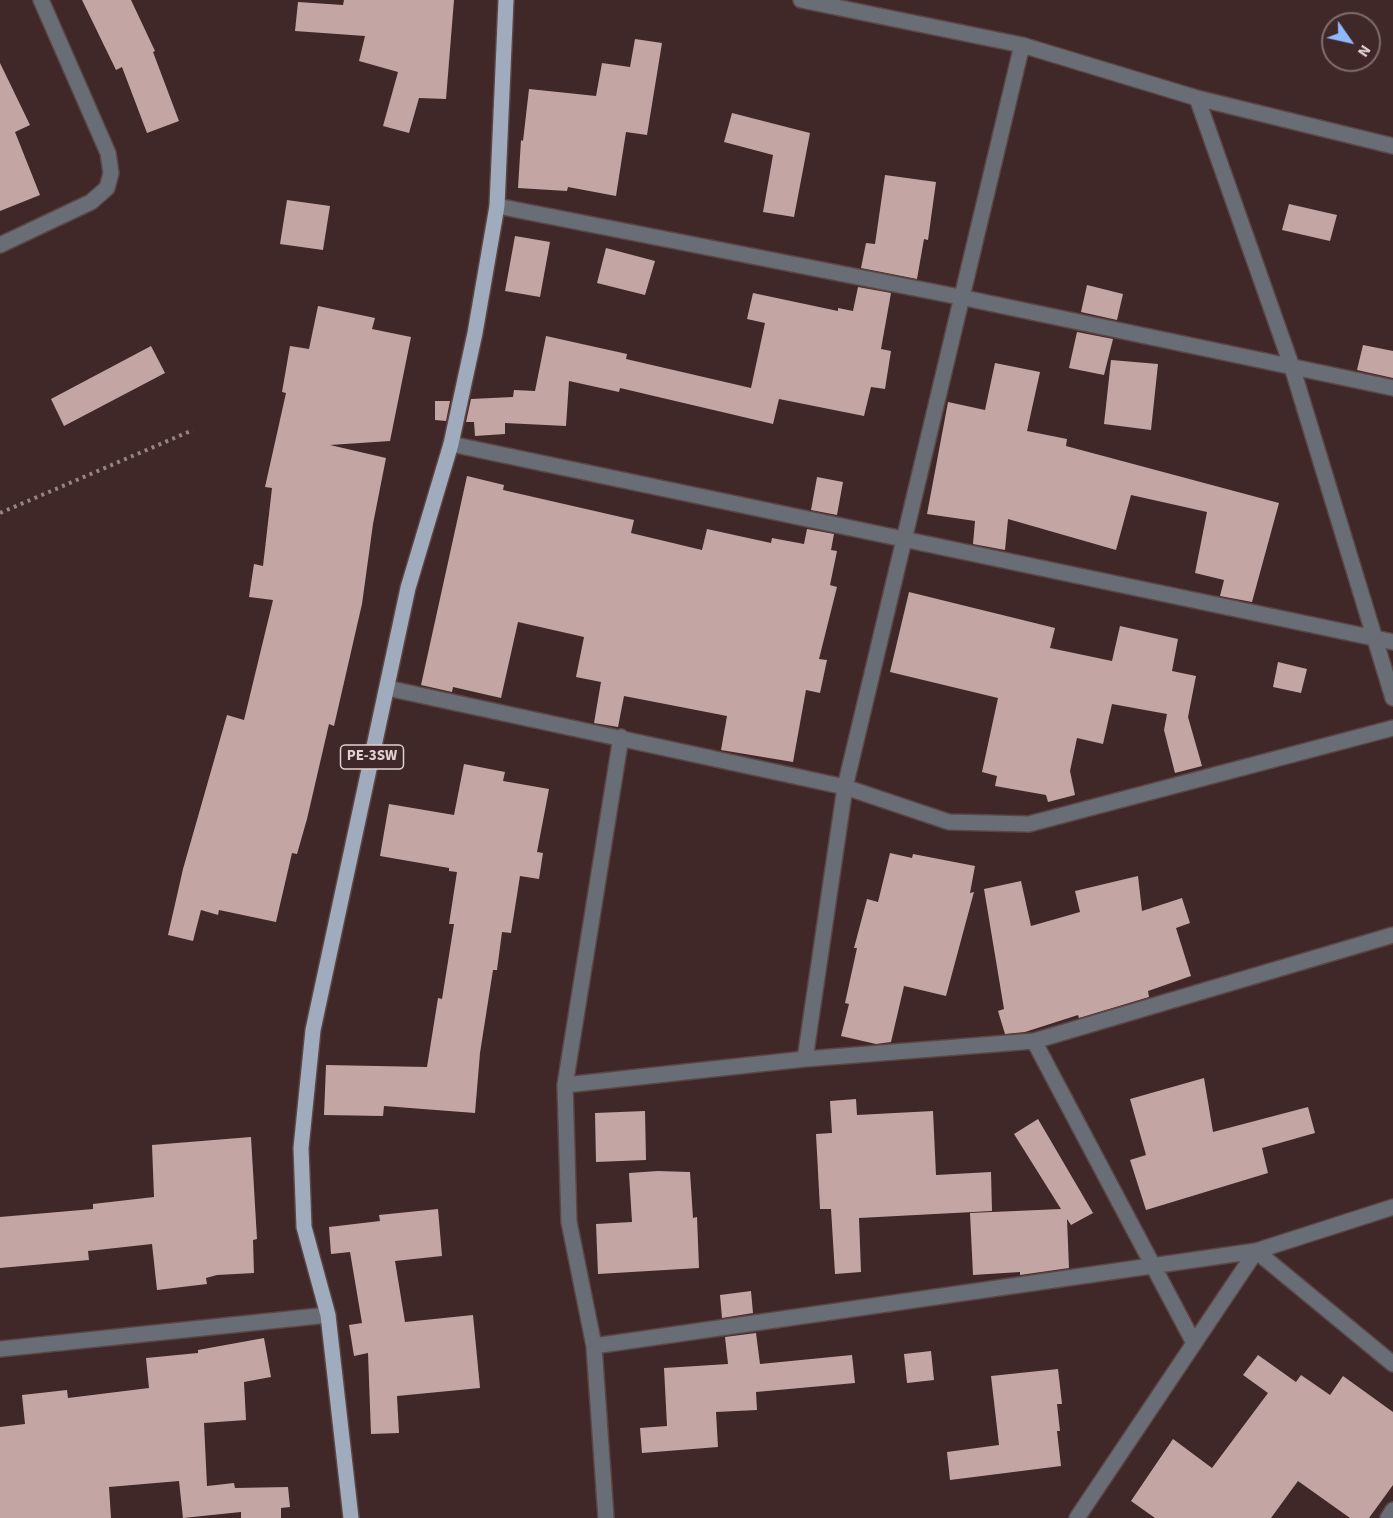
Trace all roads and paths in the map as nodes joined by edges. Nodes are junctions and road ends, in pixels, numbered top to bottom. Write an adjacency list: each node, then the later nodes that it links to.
1 (41, 0): 8 (street)
2 (506, 0): 7 (main road, PE-3SW)
3 (801, 0): 4 (street)
4 (1022, 45): 5 (street); 9 (street)
5 (1197, 98): 6 (street); 10 (street)
6 (1393, 146)
7 (498, 206): 9 (street); 13 (main road, PE-3SW)
8 (0, 245)
9 (960, 297): 10 (street); 15 (street)
10 (1292, 368): 11 (street); 16 (street)
11 (1393, 388)
12 (193, 430): 14 (path)
13 (451, 444): 15 (street); 18 (main road, PE-3SW)
14 (0, 513)
15 (903, 538): 16 (street); 22 (street)
16 (1373, 638): 17 (street); 19 (street)
17 (1393, 642)
18 (387, 688): 21 (street); 30 (main road, PE-3SW)
19 (1393, 698)
20 (1393, 728): 22 (street)
21 (621, 737): 22 (street); 26 (street)
22 (845, 787): 25 (street)
23 (1393, 935): 24 (street)
24 (1034, 1041): 25 (street); 29 (street)
25 (805, 1059): 26 (street)
26 (565, 1085): 32 (street)
27 (1393, 1207): 28 (street)
28 (1256, 1251): 29 (street); 31 (street); 34 (street)
29 (1155, 1265): 31 (street); 32 (street)
30 (328, 1315): 33 (street); 36 (main road, PE-3SW)
31 (1194, 1343): 38 (street)
32 (594, 1346): 37 (street)
33 (0, 1349)
34 (1393, 1364)
35 (1393, 1510): 39 (street)
36 (351, 1518)
37 (606, 1518)
38 (1077, 1518)
39 (1388, 1518)

